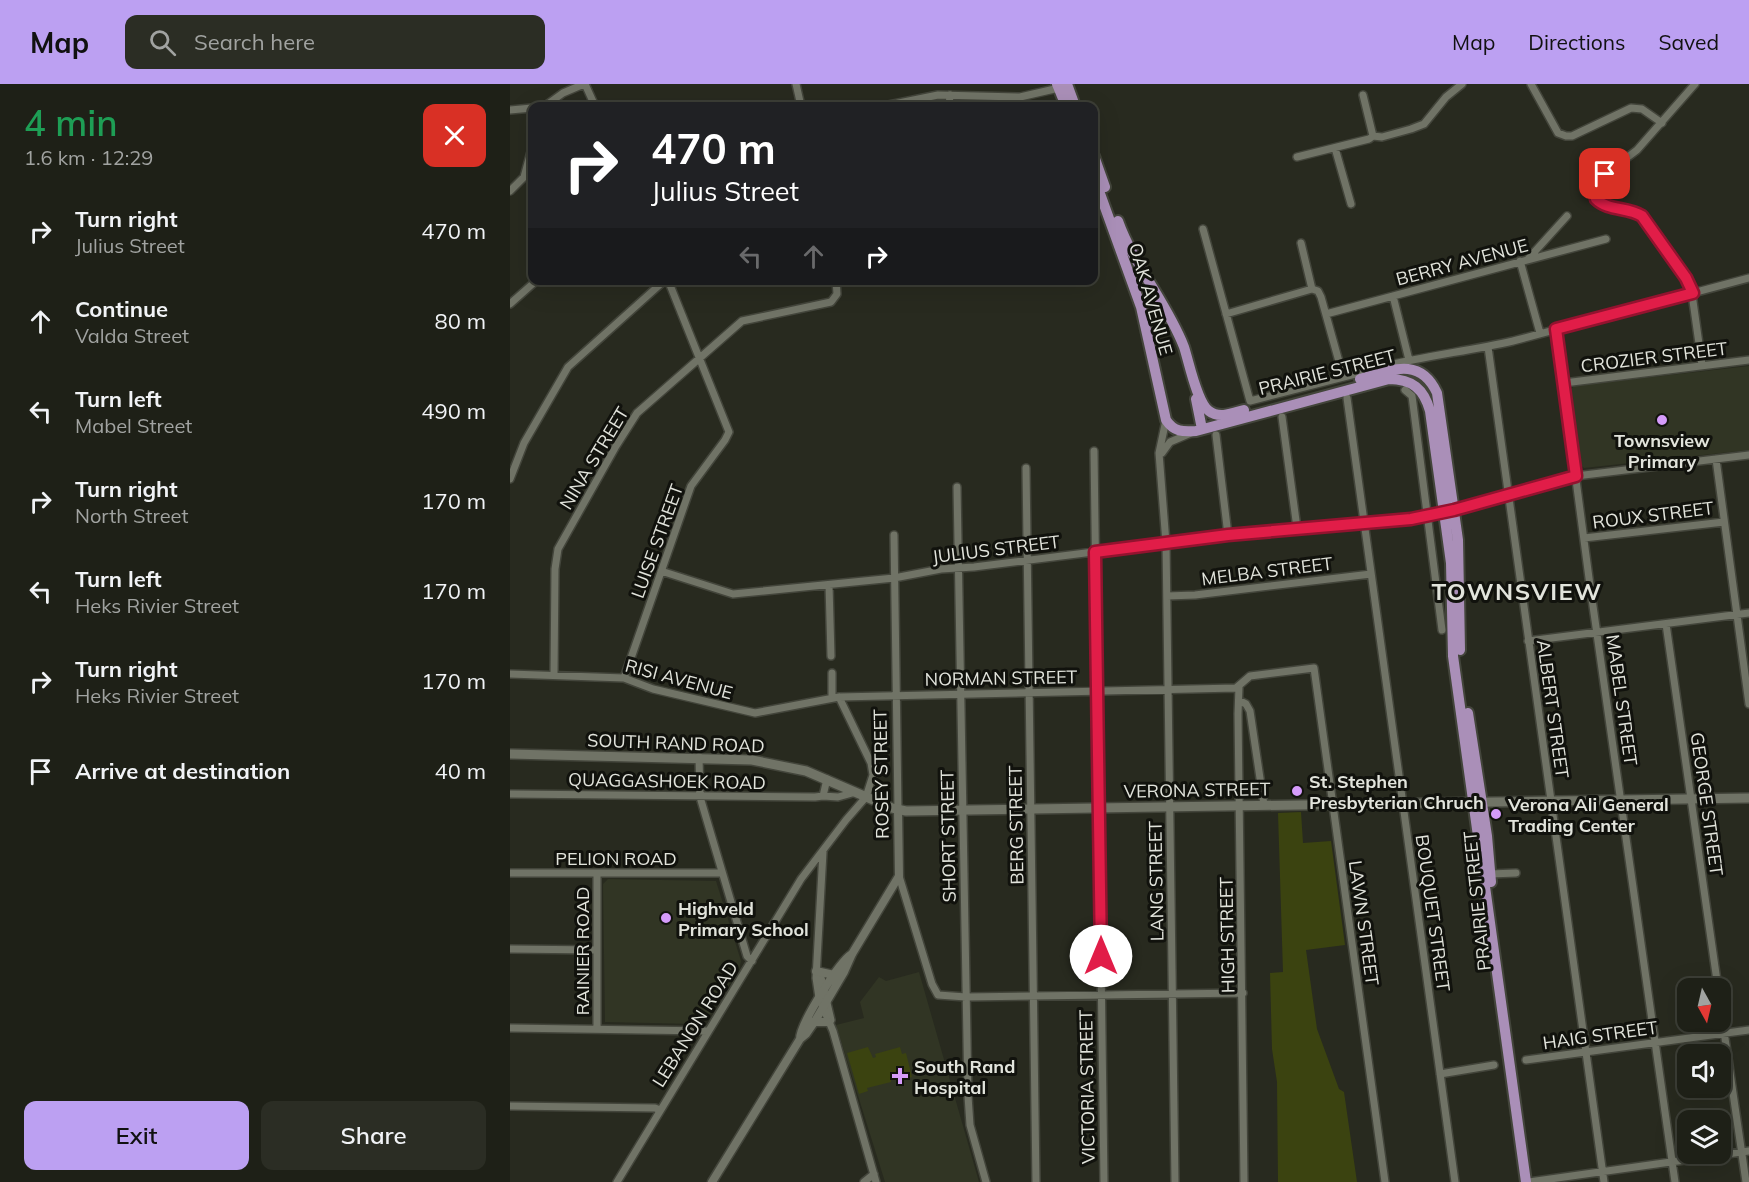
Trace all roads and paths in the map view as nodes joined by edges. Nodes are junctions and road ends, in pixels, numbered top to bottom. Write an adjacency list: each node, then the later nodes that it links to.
1 (585, 84): 10 (street); 11 (street)
2 (796, 84): 12 (street)
3 (1462, 84): 21 (street)
4 (1531, 84): 20 (street)
5 (1695, 84): 20 (street)
6 (1061, 85): 9 (street); 16 (main road); 17 (main road)
7 (950, 95): 9 (street); 13 (street); 14 (street)
8 (1363, 95): 21 (street)
9 (1009, 97): 15 (street)
10 (551, 102)
11 (593, 102)
12 (800, 102)
13 (902, 102)
14 (949, 102)
15 (1010, 102)
16 (1065, 102)
17 (1072, 102)
18 (528, 108): 19 (street)
19 (510, 110)
20 (1662, 123): 40 (street)
21 (1373, 136): 22 (street)
22 (1335, 148): 23 (street); 28 (street)
23 (1297, 157)
24 (528, 162): 27 (street)
25 (1098, 167): 55 (main road, OAK AVENUE)
26 (1098, 188): 60 (main road, OAK AVENUE)
27 (510, 191)
28 (1351, 204)
29 (1568, 216): 33 (street)
30 (1203, 229): 43 (street)
31 (1606, 239): 33 (street, BERRY AVENUE)
32 (1301, 243): 39 (street)
33 (1524, 260): 41 (street, BERRY AVENUE); 46 (street)
34 (1749, 278): 40 (street)
35 (531, 285): 42 (street)
36 (661, 285): 70 (street)
37 (669, 285): 48 (street)
38 (836, 285): 48 (street, NINA STREET)
39 (1312, 289): 43 (street); 44 (street)
40 (1693, 293): 45 (street); 51 (street)
41 (1392, 296): 44 (street, BERRY AVENUE); 49 (street, PRAIRIE STREET)
42 (510, 304)
43 (1226, 314): 54 (street)
44 (1326, 314): 54 (street)
45 (1556, 329): 46 (street); 56 (street, MABEL STREET)
46 (1540, 333): 47 (street)
47 (1488, 347): 49 (street); 72 (street, ALBERT STREET)
48 (699, 358): 85 (street, LUISE STREET); 99 (street, NINA STREET)
49 (1409, 360): 52 (street)
50 (1749, 360): 51 (street, CROZIER STREET)
51 (1702, 365): 56 (street, CROZIER STREET)
52 (1381, 368)
53 (1367, 371): 54 (street)
54 (1343, 376)
55 (1195, 381): 62 (main road); 73 (main road, PRAIRIE STREET)
56 (1564, 383): 69 (street, MABEL STREET)
57 (1405, 390): 74 (street)
58 (1347, 398): 76 (street, BOUQUET STREET)
59 (1282, 417): 77 (street)
60 (1166, 420): 61 (main road, OAK AVENUE); 66 (street, LANG STREET)
61 (1173, 429): 62 (main road, PRAIRIE STREET)
62 (1199, 430): 66 (street); 73 (main road, PRAIRIE STREET)
63 (1216, 435): 79 (street)
64 (1094, 451): 82 (street, VICTORIA STREET)
65 (1749, 455): 67 (street, JULIUS STREET)
66 (1160, 457): 81 (street, LANG STREET)
67 (1716, 459): 69 (street, JULIUS STREET); 75 (street)
68 (1026, 468): 83 (street, BERG STREET)
69 (1576, 476): 72 (street, JULIUS STREET); 80 (street, MABEL STREET)
70 (510, 479)
71 (957, 487): 84 (street, SHORT STREET)
72 (1509, 495): 73 (street, JULIUS STREET); 95 (street, ALBERT STREET)
73 (1449, 511): 74 (street, JULIUS STREET); 122 (main road, PRAIRIE STREET)
74 (1427, 516): 76 (street, JULIUS STREET); 93 (street)
75 (1724, 522): 80 (street, ROUX STREET); 91 (street)
76 (1364, 523): 77 (street, JULIUS STREET); 86 (street, BOUQUET STREET)
77 (1297, 528): 79 (street, JULIUS STREET)
78 (894, 535): 87 (street, ROSEY STREET)
79 (1228, 535): 81 (street, JULIUS STREET)
80 (1584, 538): 94 (street, MABEL STREET)
81 (1166, 543): 82 (street, JULIUS STREET); 89 (street, LANG STREET)
82 (1095, 552): 83 (street, JULIUS STREET); 104 (street, VICTORIA STREET)
83 (1028, 560): 84 (street, JULIUS STREET); 103 (street, BERG STREET)
84 (958, 568): 87 (street, JULIUS STREET); 105 (street, SHORT STREET)
85 (660, 571): 88 (street, JULIUS STREET); 100 (street, LUISE STREET)
86 (1371, 574): 89 (street, MELBA STREET); 124 (street, BOUQUET STREET)
87 (894, 578): 88 (street, JULIUS STREET); 106 (street, ROSEY STREET)
88 (829, 585): 96 (street)
89 (1167, 596): 102 (street, LANG STREET)
90 (1749, 614): 91 (street)
91 (1737, 615): 92 (street); 109 (street)
92 (1666, 624): 94 (street); 119 (street, GEORGE STREET)
93 (1442, 630)
94 (1598, 633): 95 (street); 120 (street, MABEL STREET)
95 (1528, 641): 121 (street, ALBERT STREET)
96 (831, 656)
97 (832, 673): 107 (street)
98 (510, 674): 99 (street, RISI AVENUE)
99 (554, 675): 100 (street, RISI AVENUE)
100 (624, 678): 107 (street, RISI AVENUE)
101 (1238, 688): 102 (street, NORMAN STREET); 108 (street, HIGH STREET); 123 (street, LAWN STREET)
102 (1168, 691): 104 (street, NORMAN STREET); 127 (street, LANG STREET)
103 (1029, 692): 104 (street, NORMAN STREET); 105 (street, NORMAN STREET); 129 (street, BERG STREET)
104 (1098, 692): 128 (street, VICTORIA STREET)
105 (960, 693): 106 (street, NORMAN STREET); 131 (street, SHORT STREET)
106 (897, 696): 107 (street, NORMAN STREET); 130 (street, ROSEY STREET)
107 (836, 697): 117 (street)
108 (1240, 701): 125 (street); 126 (street, HIGH STREET)
109 (1749, 704)
110 (510, 756): 111 (main road, SOUTH RAND ROAD)
111 (699, 757): 112 (main road, SOUTH RAND ROAD); 116 (street)
112 (827, 779): 113 (main road, SOUTH RAND ROAD); 115 (street)
113 (856, 792): 115 (street, QUAGGASHOEK ROAD); 117 (main road, SOUTH RAND ROAD)
114 (510, 794): 116 (street, QUAGGASHOEK ROAD)
115 (823, 796): 116 (street, QUAGGASHOEK ROAD)
116 (700, 797): 135 (street)
117 (866, 797): 130 (main road, SOUTH RAND ROAD); 132 (street, LEBANON ROAD)
118 (1749, 798): 119 (main road, VERONA STREET)
119 (1692, 799): 120 (main road, VERONA STREET); 147 (street, GEORGE STREET)
120 (1621, 800): 121 (main road, VERONA STREET); 161 (street, MABEL STREET)
121 (1551, 801): 122 (main road, VERONA STREET); 162 (street, ALBERT STREET)
122 (1478, 802): 124 (main road, VERONA STREET); 138 (main road, PRAIRIE STREET); 183 (main road, PRAIRIE STREET)
123 (1332, 804): 124 (main road, VERONA STREET); 125 (main road, VERONA STREET); 181 (street, LAWN STREET)
124 (1403, 804): 165 (street, BOUQUET STREET)
125 (1264, 805): 126 (main road, VERONA STREET)
126 (1240, 806): 127 (main road, VERONA STREET); 148 (street, HIGH STREET)
127 (1170, 807): 128 (main road, VERONA STREET); 151 (street, LANG STREET)
128 (1100, 808): 129 (main road, VERONA STREET); 150 (street, VICTORIA STREET)
129 (1031, 809): 131 (main road, VERONA STREET); 149 (street, BERG STREET)
130 (898, 810): 131 (main road, VERONA STREET); 139 (street, ROSEY STREET)
131 (962, 810): 152 (street, SHORT STREET)
132 (823, 850): 133 (street, LEBANON ROAD); 140 (street)
133 (807, 871): 140 (street); 144 (street, LEBANON ROAD)
134 (510, 873): 137 (street, PELION ROAD)
135 (721, 873): 137 (street, PELION ROAD); 144 (street)
136 (1516, 873): 138 (street)
137 (597, 874): 142 (street, RAINIER ROAD)
138 (1491, 874): 183 (main road, PRAIRIE STREET)
139 (899, 876): 143 (street); 152 (street, ROSEY STREET)
140 (820, 879): 145 (street)
141 (510, 950): 142 (street)
142 (597, 950): 157 (street, RAINIER ROAD)
143 (852, 954): 146 (street); 153 (street)
144 (752, 961): 159 (street, LEBANON ROAD)
145 (818, 971): 146 (street); 153 (street)
146 (834, 975): 153 (street)
147 (1717, 978)
148 (1243, 993): 151 (street); 180 (street, HIGH STREET)
149 (1034, 995): 150 (street); 152 (street); 177 (street, BERG STREET)
150 (1101, 995): 151 (street); 178 (street, VICTORIA STREET)
151 (1173, 995): 179 (street, LANG STREET)
152 (966, 997): 176 (street, SHORT STREET)
153 (823, 1000): 154 (street); 155 (street)
154 (810, 1022): 155 (street); 173 (street)
155 (830, 1025): 171 (street)
156 (510, 1028): 157 (street)
157 (597, 1029): 159 (street)
158 (1749, 1030): 160 (street, HAIG STREET)
159 (708, 1031): 167 (street, LEBANON ROAD)
160 (1725, 1033): 161 (street, HAIG STREET); 168 (street)
161 (1656, 1042): 162 (street, HAIG STREET); 169 (street, MABEL STREET)
162 (1586, 1052): 163 (street, HAIG STREET); 170 (street, ALBERT STREET)
163 (1526, 1060)
164 (1494, 1065): 165 (street)
165 (1440, 1074): 182 (street, BOUQUET STREET)
166 (510, 1106): 167 (street)
167 (660, 1110): 172 (street, LEBANON ROAD)
168 (1745, 1152): 169 (street); 186 (street)
169 (1672, 1162): 170 (street); 185 (street, MABEL STREET)
170 (1602, 1172): 183 (street); 184 (street, ALBERT STREET)
171 (874, 1174): 174 (street); 175 (street)
172 (617, 1182)
173 (712, 1182)
174 (864, 1182)
175 (876, 1182)
176 (987, 1182)
177 (1036, 1182)
178 (1104, 1182)
179 (1175, 1182)
180 (1244, 1182)
181 (1385, 1182)
182 (1455, 1182)
183 (1530, 1182)
184 (1604, 1182)
185 (1675, 1182)
186 (1746, 1182)

